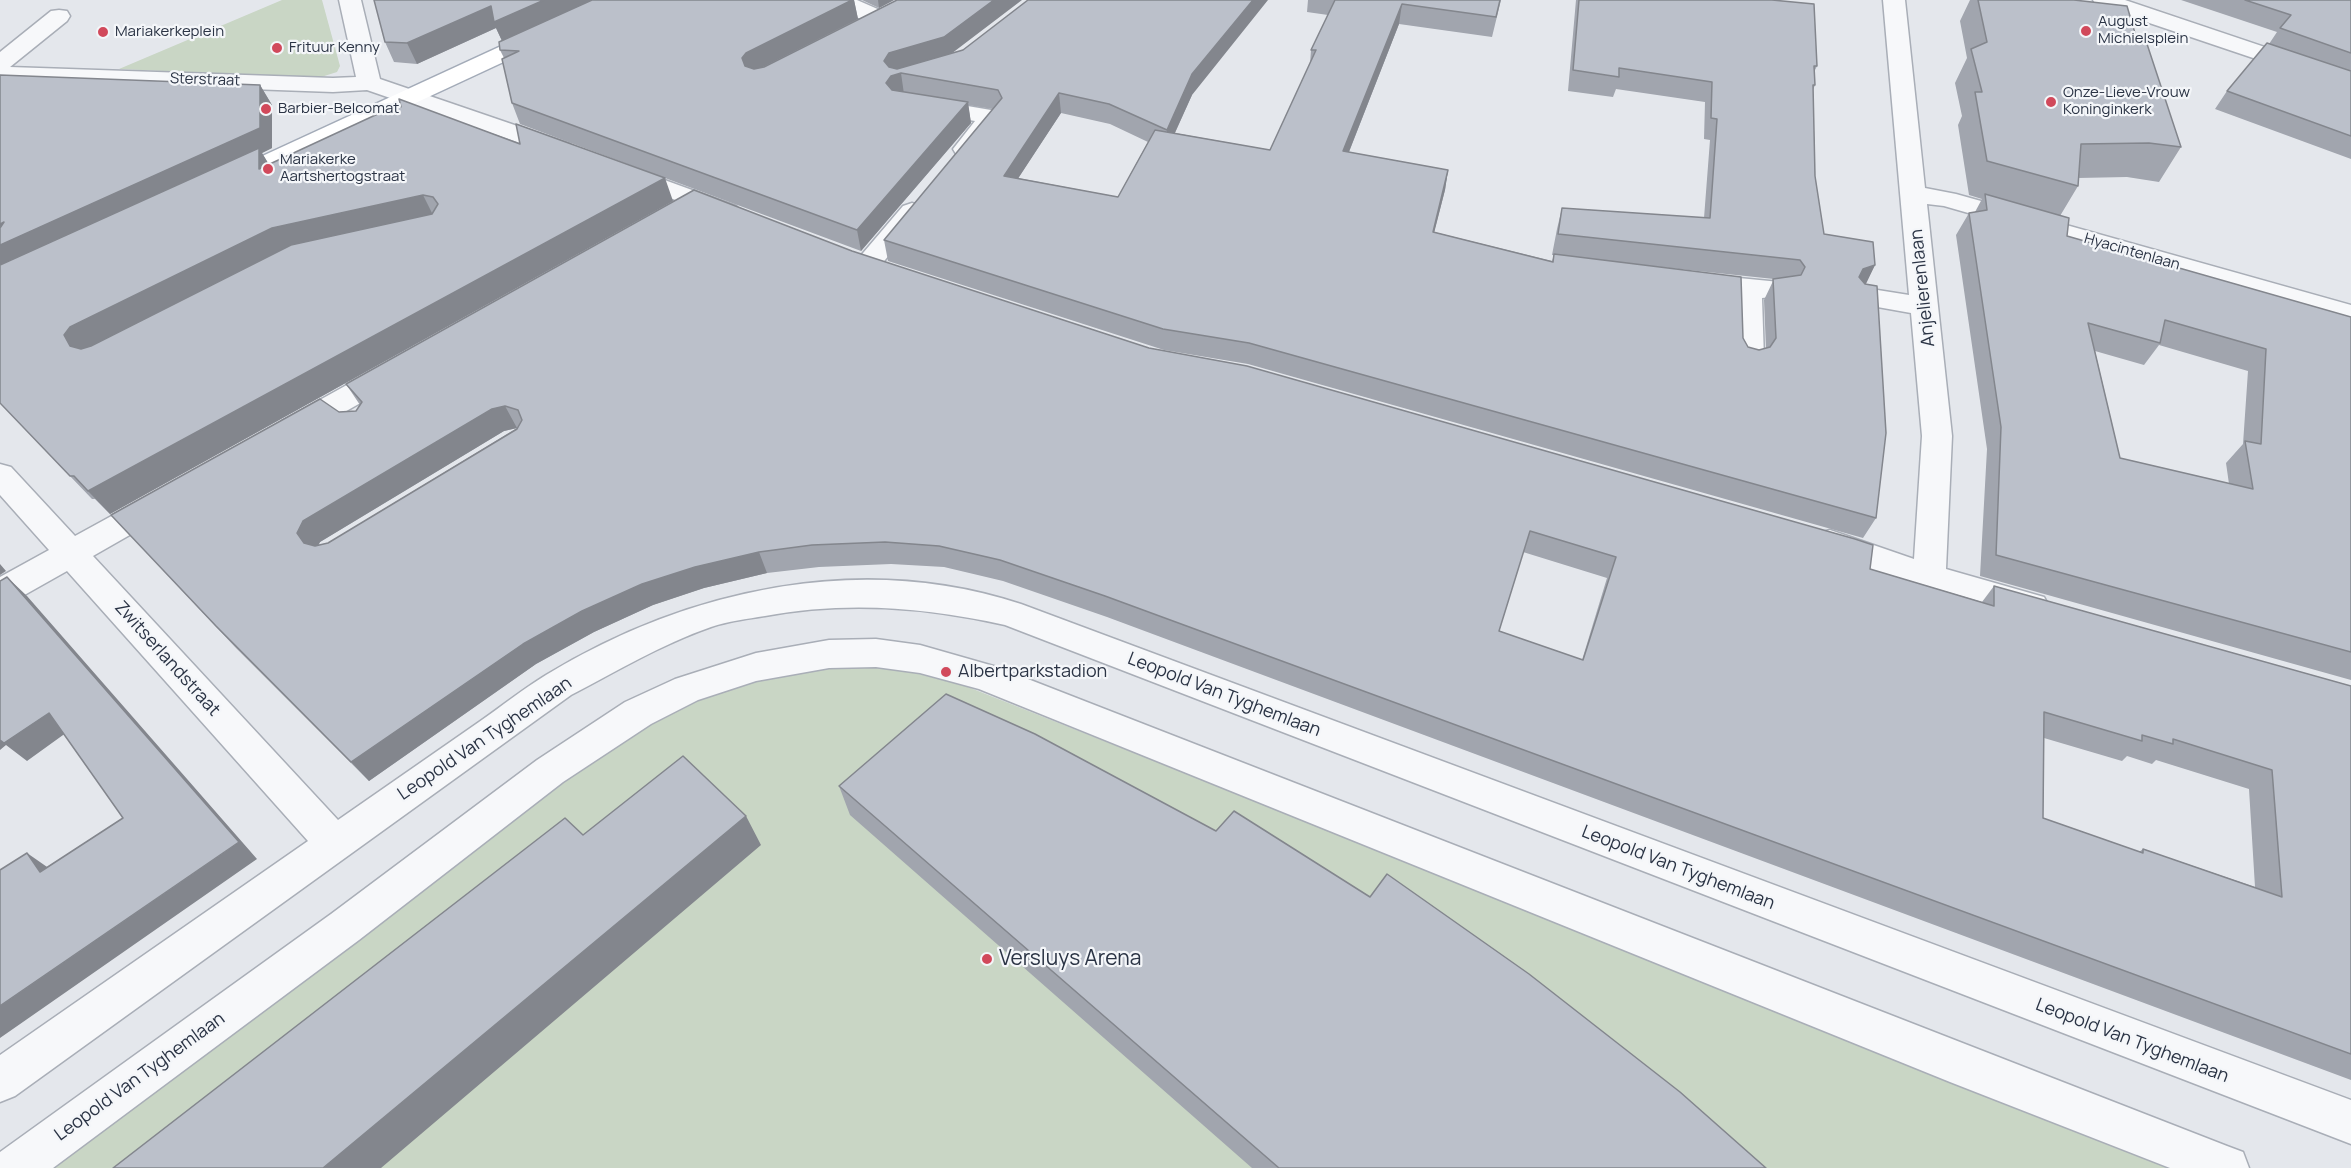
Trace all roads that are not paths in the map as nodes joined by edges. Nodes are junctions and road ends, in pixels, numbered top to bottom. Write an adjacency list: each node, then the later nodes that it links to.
1 (350, 0): 10 (street)
2 (618, 0): 12 (main road)
3 (840, 0): 7 (street)
4 (1894, 0): 16 (street, Anjelierenlaan)
5 (2104, 0): 11 (street)
6 (58, 16): 8 (street)
7 (861, 29)
8 (0, 63)
9 (0, 73): 10 (street, Sterstraat)
10 (369, 83): 12 (street, Sterstraat)
11 (2351, 84)
12 (408, 97): 15 (main road); 18 (street, Sterstraat)
13 (904, 103): 14 (street)
14 (948, 169)
15 (205, 191)
16 (1913, 194): 26 (street, Anjelierenlaan); 27 (street, Hyacintenlaan)
17 (926, 195): 21 (street)
18 (699, 200): 19 (street); 20 (street, Sterstraat)
19 (668, 217)
20 (752, 220)
21 (868, 264)
22 (1679, 281): 23 (street)
23 (1748, 289): 24 (street); 28 (street)
24 (1780, 289)
25 (1865, 297): 26 (street)
26 (1925, 306): 37 (street, Anjelierenlaan)
27 (2351, 314)
28 (1750, 359)
29 (410, 362): 30 (street)
30 (337, 403): 31 (street); 32 (street)
31 (359, 424)
32 (265, 444)
33 (0, 475): 36 (street, Zwitserlandstraat)
34 (183, 490): 36 (street)
35 (1805, 535): 37 (street)
36 (71, 553): 38 (street); 40 (street, Zwitserlandstraat)
37 (1929, 577): 39 (street)
38 (0, 593)
39 (2054, 613)
40 (334, 843): 41 (street, Leopold Van Tyghemlaan); 42 (street, Leopold Van Tyghemlaan)
41 (0, 1081)
42 (2351, 1122)
43 (16, 1168): 44 (street, Leopold Van Tyghemlaan)
44 (2227, 1168)

